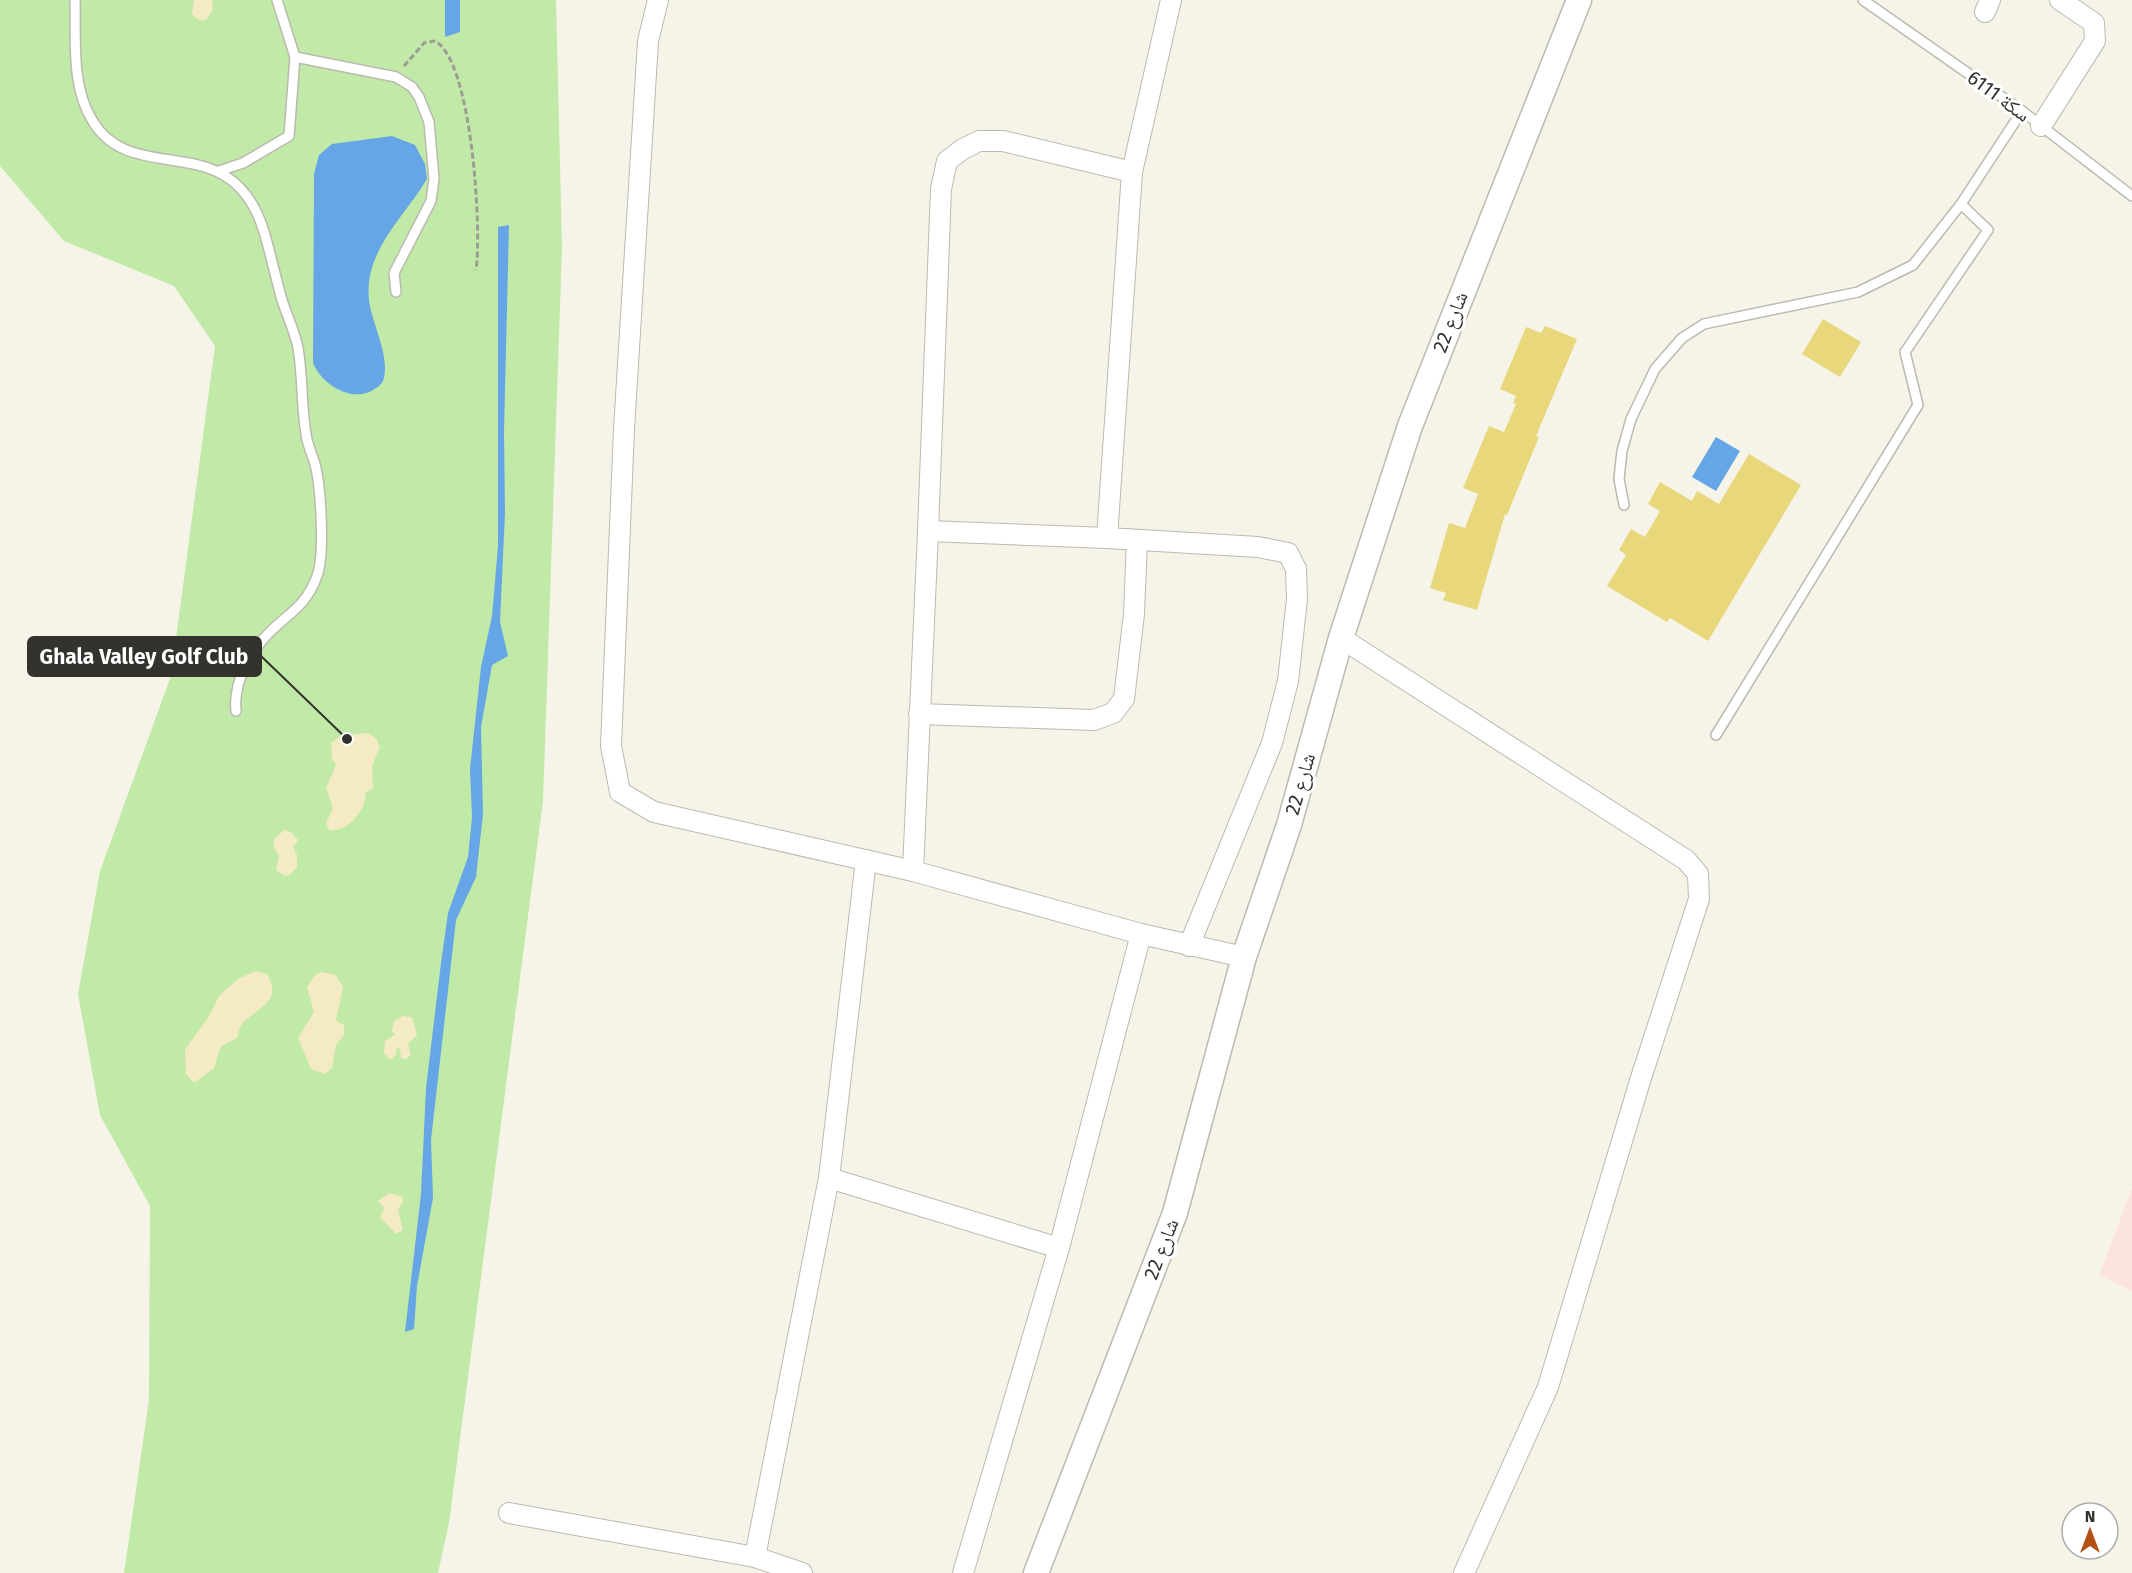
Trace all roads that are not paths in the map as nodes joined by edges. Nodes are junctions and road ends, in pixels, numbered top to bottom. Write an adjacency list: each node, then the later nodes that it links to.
1 (75, 0): 11 (lane)
2 (277, 0): 8 (lane)
3 (658, 0): 24 (street)
4 (1171, 0): 12 (street)
5 (1579, 0): 20 (street, شارع 22)
6 (1863, 0): 9 (lane, سكة 6111)
7 (2060, 0): 10 (street)
8 (295, 57): 11 (lane); 15 (lane)
9 (2022, 111): 10 (lane, سكة 6111); 14 (lane)
10 (2040, 126): 13 (lane, سكة 6111)
11 (219, 171): 21 (lane)
12 (1132, 172): 17 (street); 18 (street)
13 (2132, 196)
14 (1961, 204): 16 (lane); 23 (lane)
15 (396, 292)
16 (1624, 505)
17 (928, 531): 18 (street); 22 (street)
18 (1107, 538): 19 (street)
19 (1137, 540): 22 (street); 27 (street)
20 (1341, 638): 28 (street, شارع 22); 36 (street)
21 (236, 711)
22 (919, 714): 25 (street)
23 (1716, 735)
24 (866, 860): 25 (street); 29 (street)
25 (913, 871): 26 (street)
26 (1141, 934): 27 (street); 30 (street)
27 (1189, 946): 28 (street)
28 (1244, 957): 35 (street, شارع 22)
29 (829, 1178): 30 (street); 32 (street)
30 (1059, 1248): 34 (street)
31 (509, 1513): 32 (street)
32 (755, 1557): 33 (street)
33 (802, 1573)
34 (963, 1573)
35 (1036, 1573)
36 (1464, 1573)

